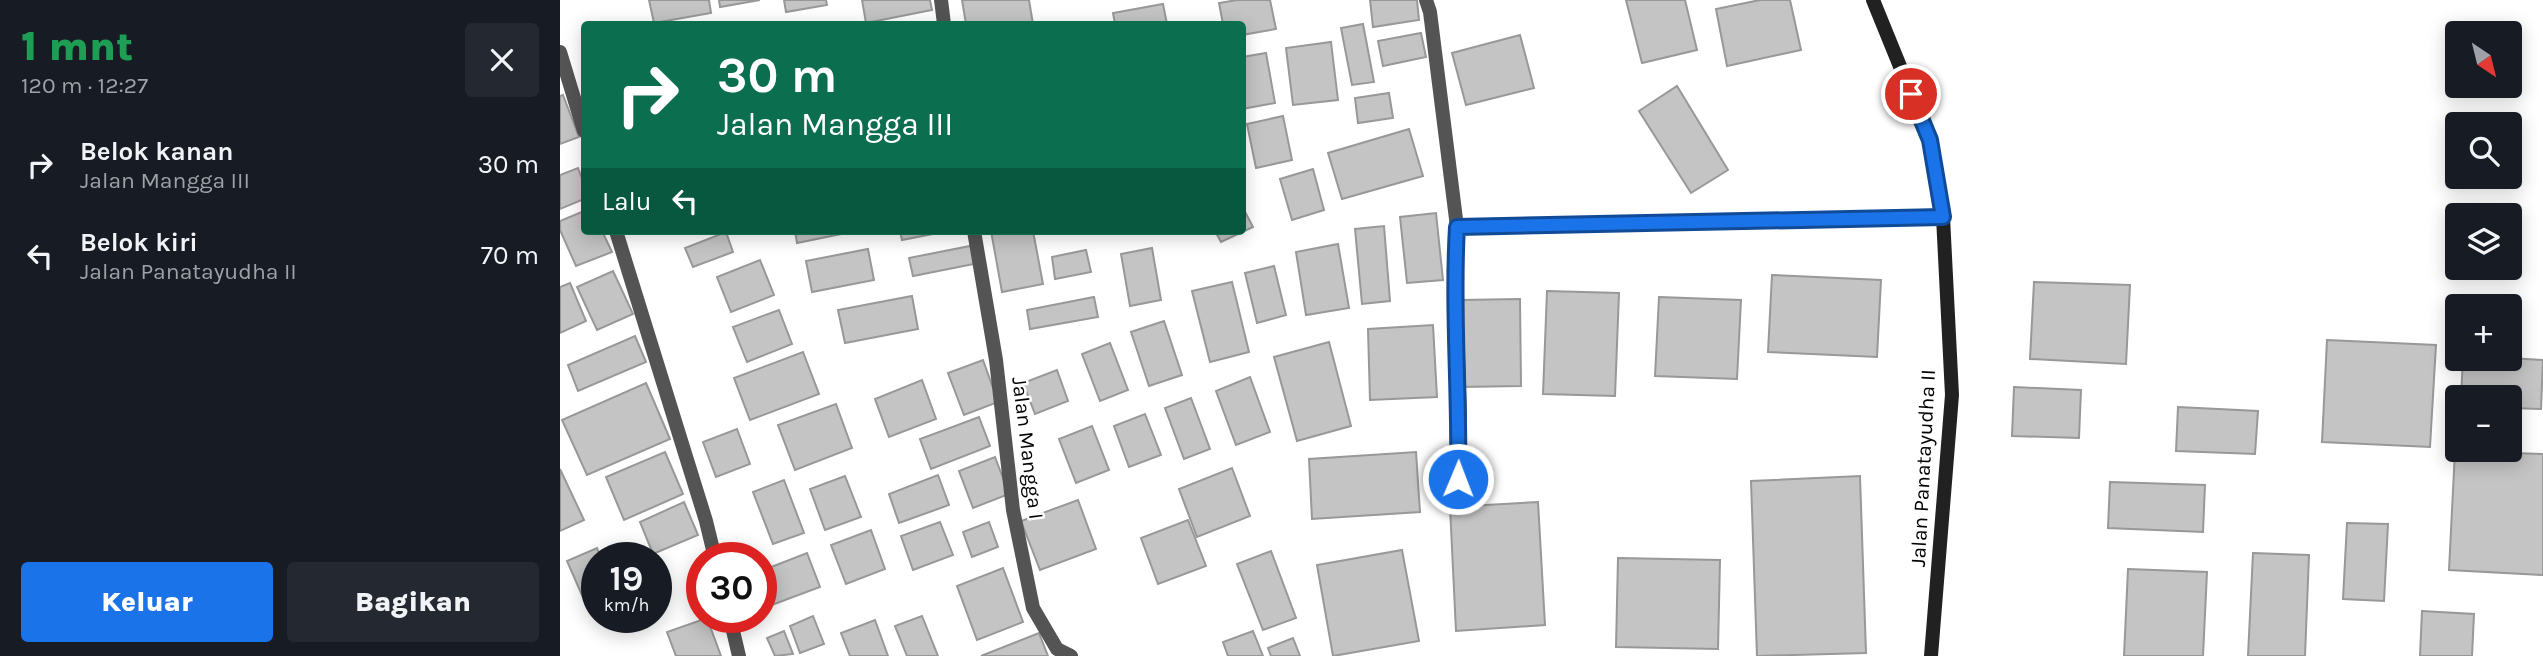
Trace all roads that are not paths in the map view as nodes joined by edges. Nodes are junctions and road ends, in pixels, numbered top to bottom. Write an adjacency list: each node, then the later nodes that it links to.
1 (941, 0): 4 (street)
2 (1426, 0): 8 (street)
3 (1873, 0): 7 (street, Jalan Panatayudha II)
4 (944, 21)
5 (560, 52): 6 (street)
6 (581, 121)
7 (1943, 217): 8 (street); 16 (street, Jalan Panatayudha II)
8 (1457, 227): 11 (street)
9 (617, 235): 12 (street)
10 (975, 235): 15 (street, Jalan Mangga I)
11 (1458, 479)
12 (711, 542)
13 (734, 633): 14 (street)
14 (739, 656)
15 (1071, 656)
16 (1931, 656)

